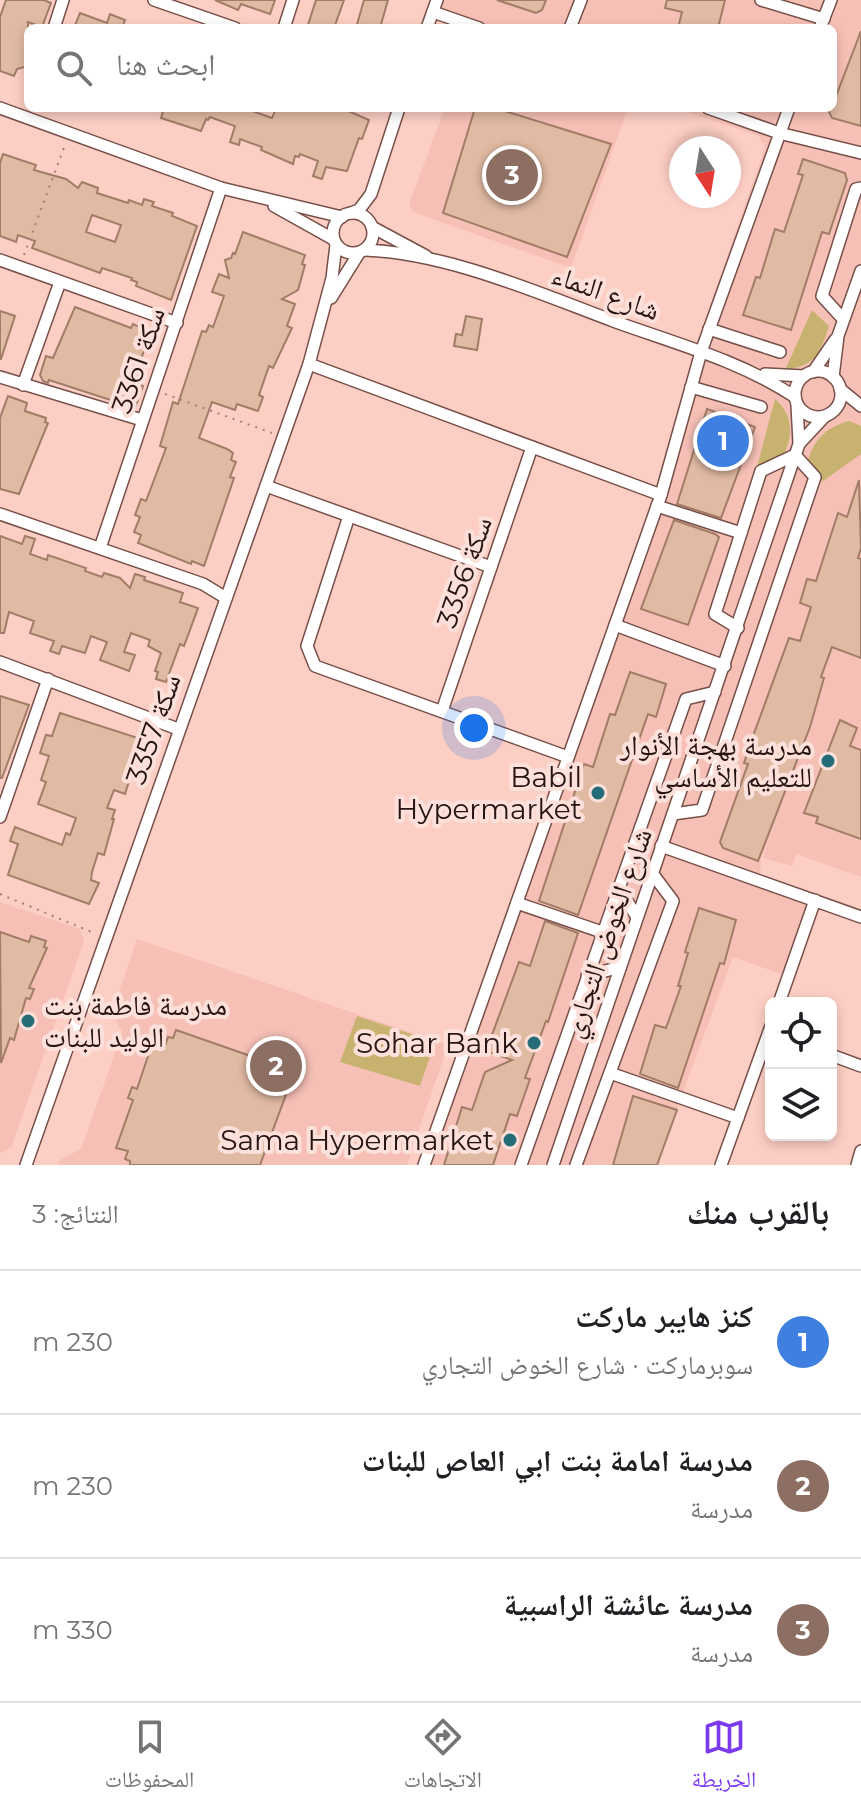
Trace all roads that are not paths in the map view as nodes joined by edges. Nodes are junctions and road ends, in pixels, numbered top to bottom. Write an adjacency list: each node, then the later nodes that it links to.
1 (63, 0): 9 (street)
2 (293, 0): 11 (street)
3 (581, 0): 13 (street)
4 (761, 0): 8 (street)
5 (831, 0): 8 (street)
6 (159, 1): 10 (street)
7 (435, 6): 12 (street)
8 (822, 23)
9 (55, 24)
10 (224, 24)
11 (285, 24)
12 (471, 24)
13 (572, 24)
14 (0, 108): 15 (street)
15 (24, 112)
16 (26, 112): 22 (street)
17 (398, 112): 24 (street)
18 (719, 112): 20 (street)
19 (787, 112): 20 (street)
20 (779, 133): 21 (street); 37 (street)
21 (861, 153)
22 (221, 188): 25 (street); 36 (street, سكة 3361)
23 (861, 188): 35 (street)
24 (371, 194): 26 (street); 27 (street)
25 (259, 198): 26 (street); 28 (street)
26 (345, 215): 27 (street); 28 (street)
27 (371, 225): 29 (street); 31 (street, شارع النماء)
28 (335, 242): 29 (street); 34 (street, سكة 3357)
29 (362, 252): 31 (street, شارع النماء); 34 (street, سكة 3357)
30 (0, 260): 33 (street)
31 (437, 261): 39 (street, شارع النماء)
32 (861, 271): 35 (street)
33 (60, 282): 36 (street); 46 (street)
34 (325, 309): 41 (street, سكة 3357)
35 (843, 319): 38 (street)
36 (177, 323): 54 (street, سكة 3361)
37 (709, 329): 39 (street); 40 (street)
38 (838, 336): 43 (street); 45 (street)
39 (701, 352): 42 (street, شارع النماء); 47 (street)
40 (780, 352)
41 (309, 364): 55 (street); 57 (street, سكة 3357)
42 (757, 373): 43 (street, شارع النماء); 49 (street, شارع النماء)
43 (809, 374): 45 (street); 49 (street)
44 (0, 377): 46 (street)
45 (833, 377): 48 (street)
46 (23, 385): 54 (street)
47 (691, 387): 50 (street); 58 (street)
48 (840, 389): 51 (street); 52 (street)
49 (796, 401): 53 (street); 56 (street, شارع الخوض التجاري)
50 (761, 407)
51 (861, 409): 52 (street)
52 (835, 410): 53 (street)
53 (824, 417): 56 (street, شارع الخوض التجاري)
54 (142, 420): 62 (street, سكة 3361)
55 (532, 447): 58 (street); 63 (street, سكة 3356)
56 (797, 449): 61 (street); 66 (street, شارع الخوض التجاري); 74 (street)
57 (266, 486): 60 (street); 64 (street, سكة 3357)
58 (659, 501): 61 (street); 65 (street)
59 (0, 514): 62 (street)
60 (349, 516): 63 (street); 71 (street)
61 (741, 533): 66 (street)
62 (100, 548): 64 (street)
63 (491, 567): 71 (street, سكة 3356)
64 (226, 598): 72 (street, سكة 3357)
65 (615, 625): 68 (street); 73 (street)
66 (738, 628): 68 (street, شارع الخوض التجاري)
67 (0, 662): 69 (street)
68 (725, 666): 70 (street, شارع الخوض التجاري)
69 (48, 679): 72 (street); 75 (street)
70 (715, 692): 74 (street, شارع الخوض التجاري); 78 (street)
71 (442, 711): 73 (street)
72 (178, 729): 93 (street, سكة 3357)
73 (568, 757): 80 (street)
74 (673, 814): 76 (street, شارع الخوض التجاري)
75 (0, 816)
76 (661, 846): 77 (street, شارع الخوض التجاري); 79 (street)
77 (652, 873): 81 (street, شارع الخوض التجاري); 90 (street)
78 (618, 887): 81 (street); 83 (street)
79 (815, 900): 82 (street); 86 (street)
80 (517, 903): 83 (street); 94 (street)
81 (637, 917): 84 (street, شارع الخوض التجاري)
82 (861, 917)
83 (602, 932): 85 (street)
84 (620, 967): 85 (street); 96 (street, شارع الخوض التجاري)
85 (587, 976): 95 (street)
86 (781, 997)
87 (765, 1044): 91 (street)
88 (837, 1057): 89 (street)
89 (861, 1066)
90 (610, 1073): 91 (street); 97 (street)
91 (738, 1118): 98 (street)
92 (861, 1151): 99 (street)
93 (26, 1165)
94 (424, 1165)
95 (521, 1165)
96 (553, 1165)
97 (576, 1165)
98 (721, 1165)
99 (857, 1165)

